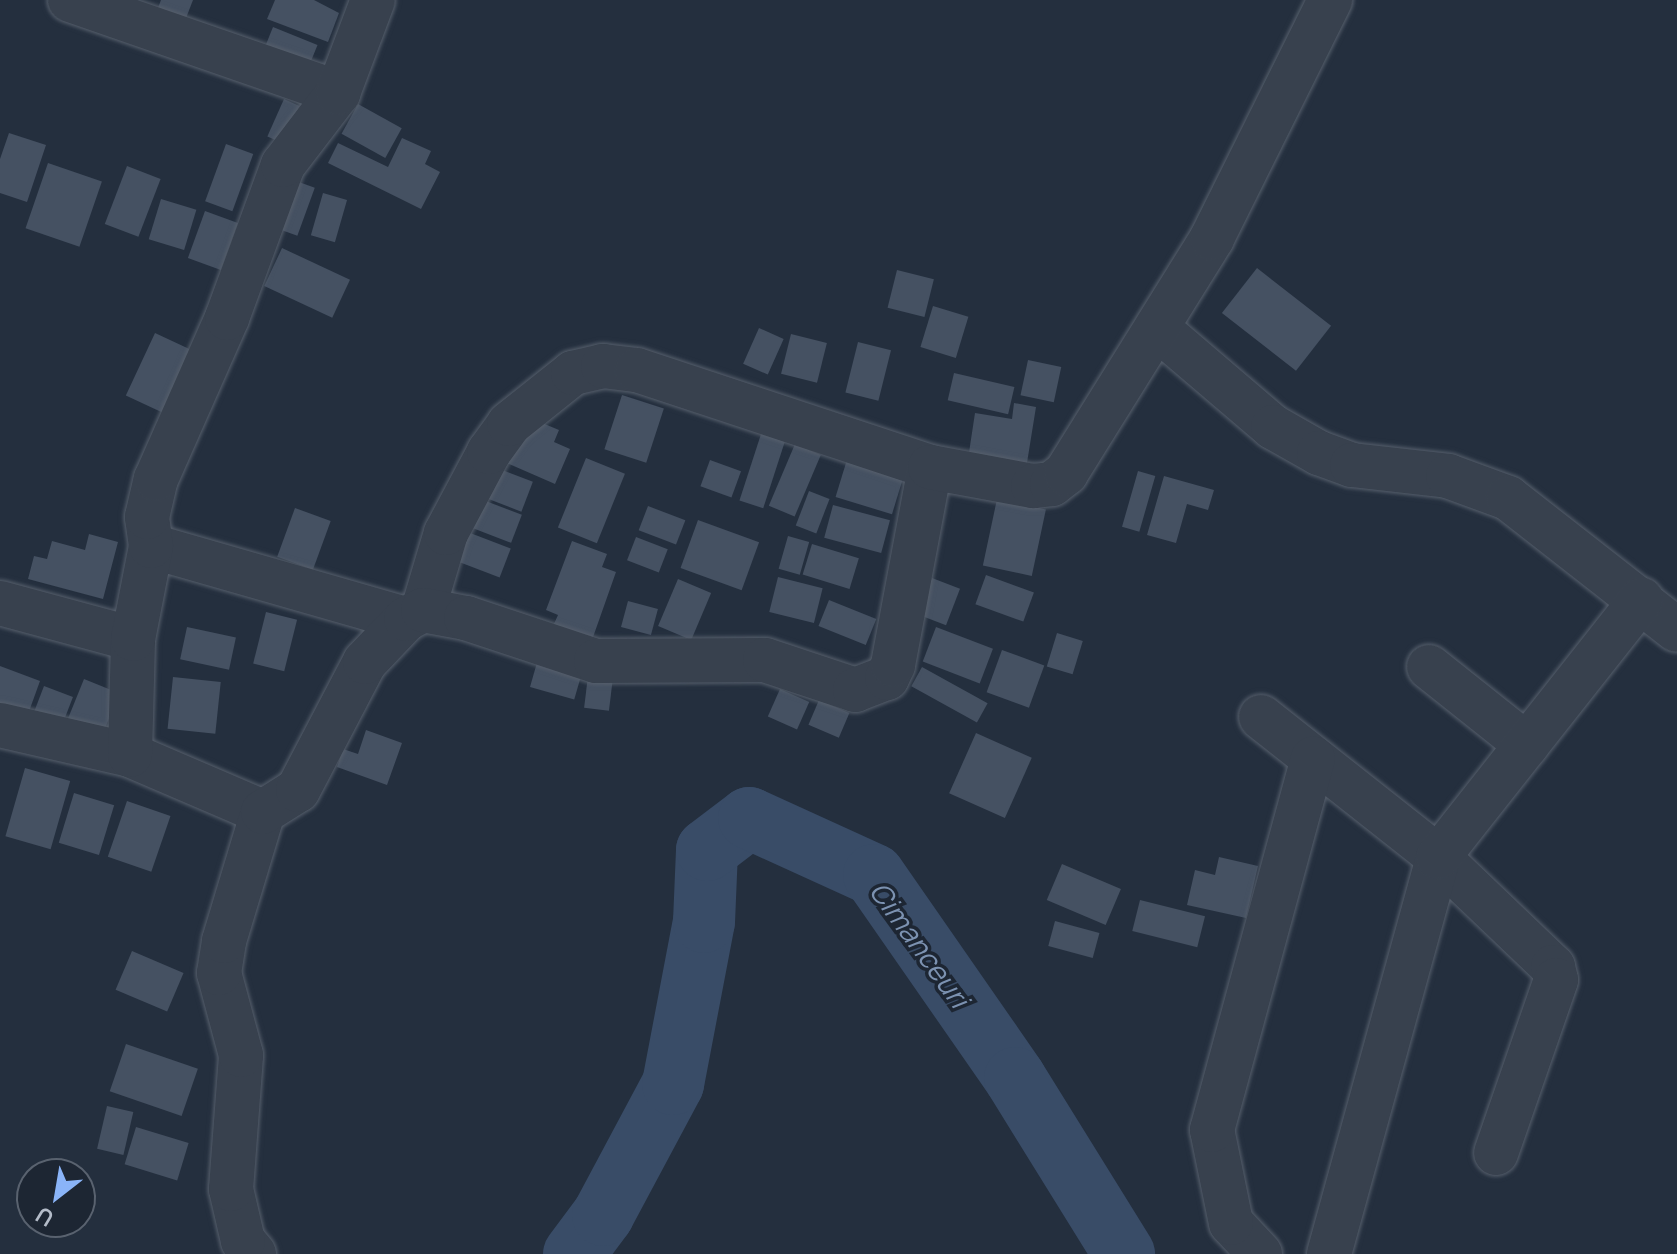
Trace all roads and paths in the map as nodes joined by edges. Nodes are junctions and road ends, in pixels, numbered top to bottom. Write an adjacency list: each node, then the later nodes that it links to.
1 (70, 0): 4 (street)
2 (373, 0): 4 (street)
3 (1330, 0): 5 (street)
4 (338, 93): 7 (street)
5 (1157, 328): 6 (street); 8 (street)
6 (930, 467): 10 (street); 10 (street)
7 (151, 546): 10 (street); 12 (street)
8 (1641, 600): 11 (street); 16 (street)
9 (0, 603): 12 (street)
10 (415, 615): 19 (street)
11 (1677, 630)
12 (133, 639): 17 (street)
13 (1429, 667): 16 (street)
14 (1261, 717): 18 (street)
15 (0, 725): 17 (street)
16 (1527, 745): 20 (street)
17 (130, 755): 19 (street)
18 (1313, 758): 20 (street); 23 (street)
19 (263, 812): 22 (street)
20 (1438, 857): 21 (street); 24 (street)
21 (1496, 1153)
22 (254, 1254)
23 (1260, 1254)
24 (1329, 1254)

